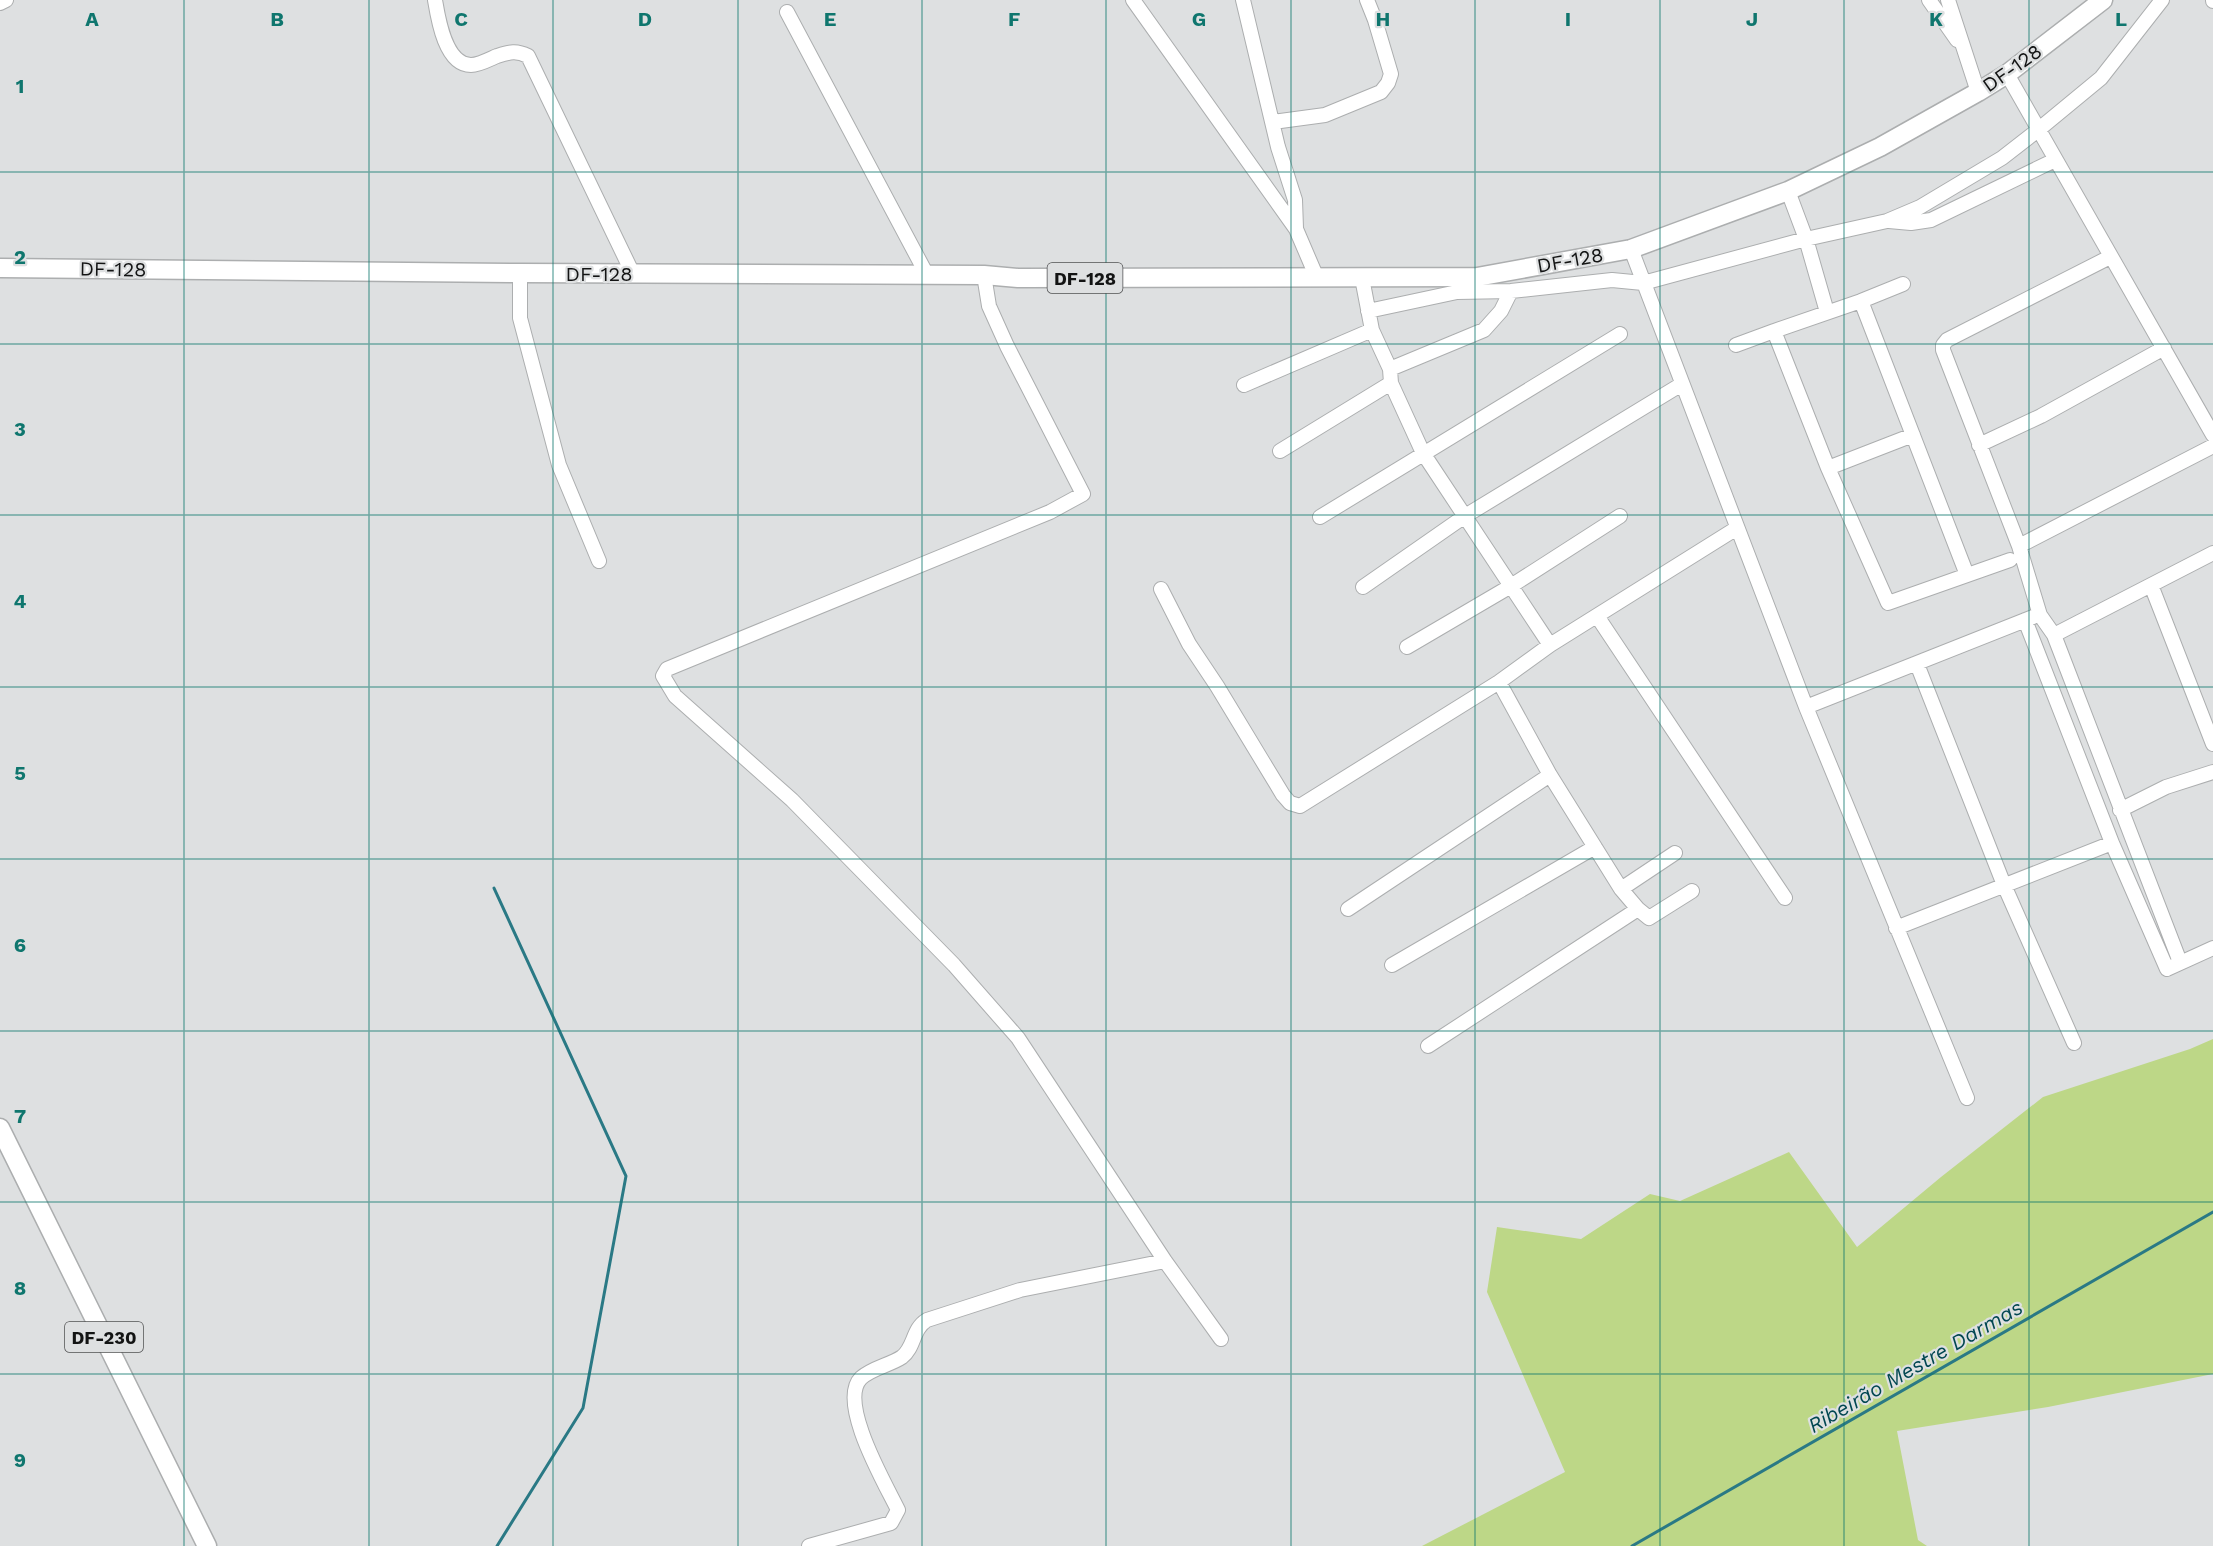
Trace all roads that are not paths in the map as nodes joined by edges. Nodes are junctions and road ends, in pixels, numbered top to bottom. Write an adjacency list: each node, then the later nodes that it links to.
1 (6, 0): 10 (street)
2 (435, 0): 26 (street)
3 (1133, 0): 20 (street)
4 (1243, 0): 15 (street)
5 (1367, 0): 15 (street)
6 (1929, 0): 12 (street)
7 (1948, 0): 12 (street)
8 (2103, 0): 13 (main road, DF-128 / DF-128)
9 (2162, 0): 16 (street)
10 (0, 3)
11 (787, 12): 27 (street)
12 (1965, 50): 14 (street)
13 (2007, 74): 14 (main road, DF-128 / DF-128); 16 (street)
14 (1978, 92): 18 (main road, DF-128 / DF-128)
15 (1273, 122): 20 (street)
16 (2038, 130): 17 (street); 19 (street)
17 (2055, 160): 19 (street); 23 (street)
18 (1788, 191): 21 (street); 22 (main road, DF-128 / DF-128)
19 (1887, 221): 21 (street)
20 (1296, 229): 29 (street)
21 (1806, 239): 31 (street); 36 (street)
22 (1631, 249): 30 (main road, DF-128 / DF-128); 31 (street)
23 (2110, 257): 41 (street); 47 (street)
24 (0, 268): 25 (main road, DF-128 / DF-128)
25 (520, 273): 26 (main road, DF-128 / DF-128); 59 (street)
26 (633, 274): 27 (main road, DF-128 / DF-128)
27 (927, 275): 28 (main road, DF-128 / DF-128)
28 (984, 275): 29 (main road, DF-128 / DF-128); 95 (street)
29 (1317, 278): 30 (main road, DF-128 / DF-128)
30 (1362, 278): 35 (street)
31 (1643, 283): 33 (street); 43 (street)
32 (1903, 284): 34 (street)
33 (1511, 291): 35 (street); 42 (street)
34 (1861, 301): 36 (street); 45 (street)
35 (1368, 311): 37 (street)
36 (1827, 312): 38 (street)
37 (1372, 330): 42 (street); 44 (street)
38 (1774, 331): 40 (street); 51 (street)
39 (1620, 334): 50 (street)
40 (1736, 345)
41 (2164, 348): 46 (street); 47 (street)
42 (1390, 376): 49 (street); 50 (street)
43 (1682, 384): 52 (street); 55 (street)
44 (1244, 385)
45 (1913, 435): 51 (street); 60 (street)
46 (2213, 435)
47 (1979, 445): 56 (street)
48 (2213, 446): 56 (street)
49 (1280, 452)
50 (1424, 453): 52 (street); 54 (street)
51 (1828, 468): 60 (street)
52 (1465, 516): 62 (street); 63 (street)
53 (1620, 516): 62 (street)
54 (1320, 517)
55 (1737, 528): 66 (street); 73 (street)
56 (2019, 546): 65 (street)
57 (2213, 554): 61 (street)
58 (2010, 560): 60 (street)
59 (599, 561)
60 (1967, 575)
61 (2151, 585): 68 (street); 74 (street)
62 (1511, 586): 69 (street); 70 (street)
63 (1363, 587)
64 (1161, 589): 72 (street)
65 (2040, 615): 67 (street); 68 (street)
66 (1597, 616): 69 (street); 84 (street)
67 (2025, 620): 71 (street); 78 (street)
68 (2054, 635): 77 (street)
69 (1550, 645): 72 (street)
70 (1407, 647)
71 (1917, 664): 73 (street); 81 (street)
72 (1499, 682): 76 (street)
73 (1806, 707): 87 (street)
74 (2213, 744)
75 (2213, 772): 77 (street)
76 (1550, 775): 79 (street); 85 (street)
77 (2120, 810): 89 (street)
78 (2112, 843): 81 (street); 89 (street)
79 (1595, 847): 82 (street); 90 (street)
80 (1675, 853): 82 (street)
81 (2004, 885): 87 (street); 91 (street)
82 (1621, 889): 86 (street)
83 (1692, 891): 86 (street)
84 (1785, 898)
85 (1348, 909)
86 (1638, 909): 92 (street)
87 (1896, 928): 93 (street)
88 (2213, 948): 89 (street)
89 (2180, 962)
90 (1392, 965)
91 (2073, 1043)
92 (1428, 1046)
93 (1967, 1098)
94 (0, 1128): 97 (main road, DF-230 / DF-230)
95 (1165, 1261): 96 (street); 98 (street)
96 (1221, 1340)
97 (207, 1546)
98 (809, 1546)

